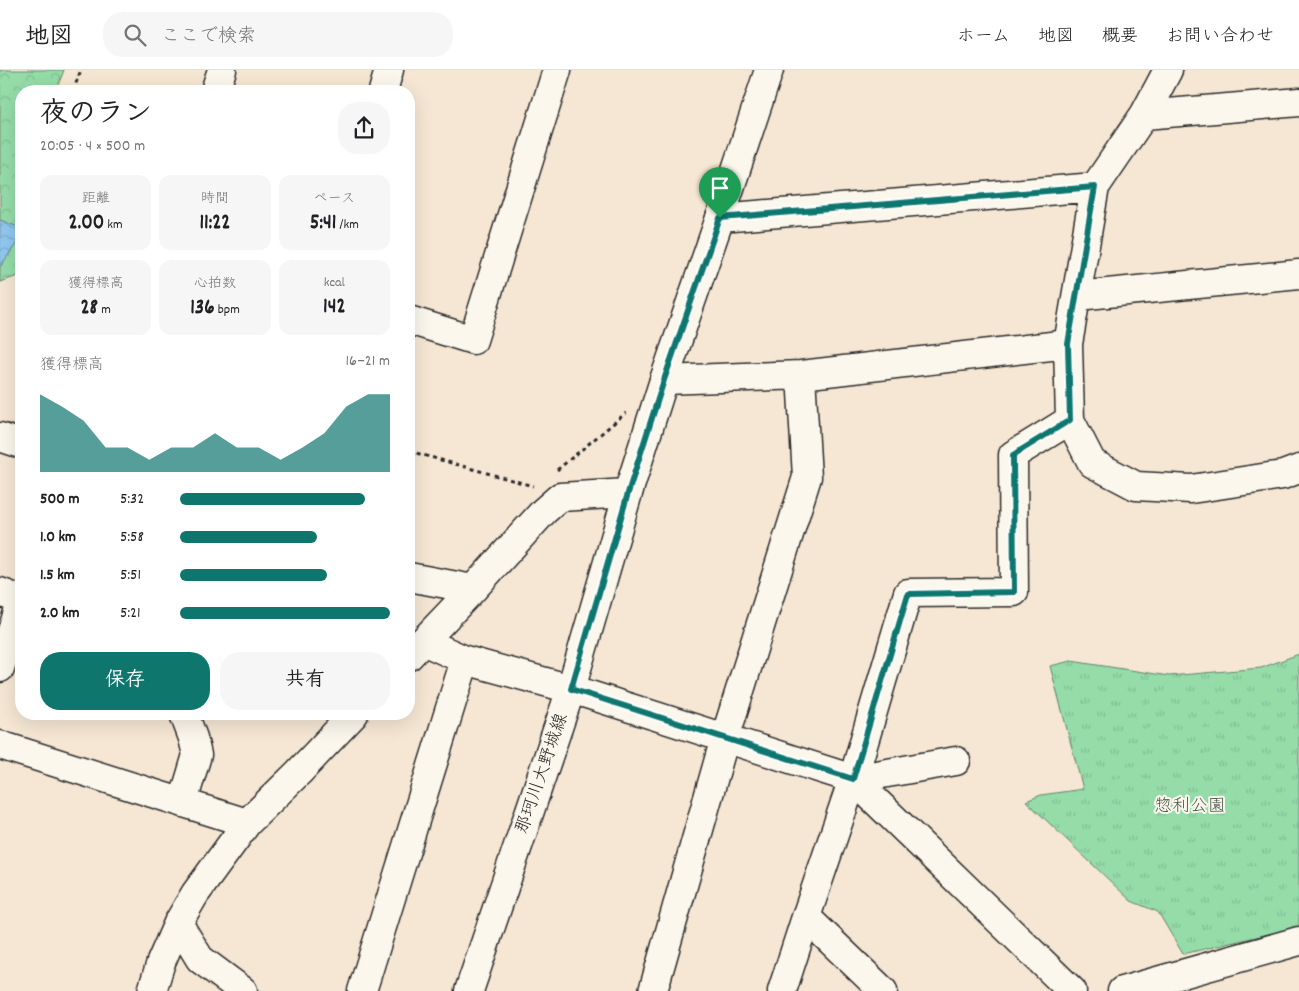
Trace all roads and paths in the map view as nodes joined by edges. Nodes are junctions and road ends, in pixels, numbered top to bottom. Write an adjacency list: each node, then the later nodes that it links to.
1 (81, 70): 7 (path)
2 (222, 70): 8 (street)
3 (389, 70): 9 (street)
4 (557, 70): 16 (street)
5 (769, 70): 13 (street, 那珂川大野城線)
6 (1168, 70): 11 (street)
7 (75, 85)
8 (217, 85)
9 (385, 85)
10 (1299, 102): 11 (street)
11 (1144, 114): 12 (street)
12 (1095, 187): 13 (street); 15 (street)
13 (720, 218): 19 (street, 那珂川大野城線)
14 (1299, 274): 15 (street)
15 (1077, 296): 17 (street)
16 (415, 322)
17 (1068, 344): 18 (street); 21 (street)
18 (801, 375): 19 (street); 40 (street)
19 (664, 380): 28 (street, 那珂川大野城線)
20 (627, 412): 26 (path)
21 (1070, 420): 25 (street); 43 (street)
22 (0, 437): 23 (street)
23 (15, 442)
24 (415, 453): 27 (path)
25 (1299, 469)
26 (552, 474)
27 (537, 487)
28 (628, 493): 30 (street); 37 (street, 那珂川大野城線)
29 (415, 578): 30 (street)
30 (473, 590): 34 (street)
31 (0, 592): 32 (street)
32 (15, 598)
33 (15, 620): 36 (street)
34 (416, 648): 35 (street)
35 (465, 660): 37 (street); 51 (street)
36 (0, 668)
37 (571, 689): 40 (street); 52 (street, 那珂川大野城線)
38 (186, 720): 44 (street)
39 (348, 720): 45 (street)
40 (725, 738): 43 (street); 53 (street)
41 (0, 744): 44 (street)
42 (956, 762): 43 (street)
43 (853, 779): 46 (street); 56 (street)
44 (183, 802): 45 (street)
45 (247, 823): 47 (street)
46 (806, 918): 54 (street); 55 (street)
47 (178, 923): 49 (street); 50 (street)
48 (1299, 941): 57 (street)
49 (152, 991)
50 (243, 991)
51 (362, 991)
52 (469, 991)
53 (653, 991)
54 (782, 991)
55 (883, 991)
56 (1072, 991)
57 (1122, 991)

